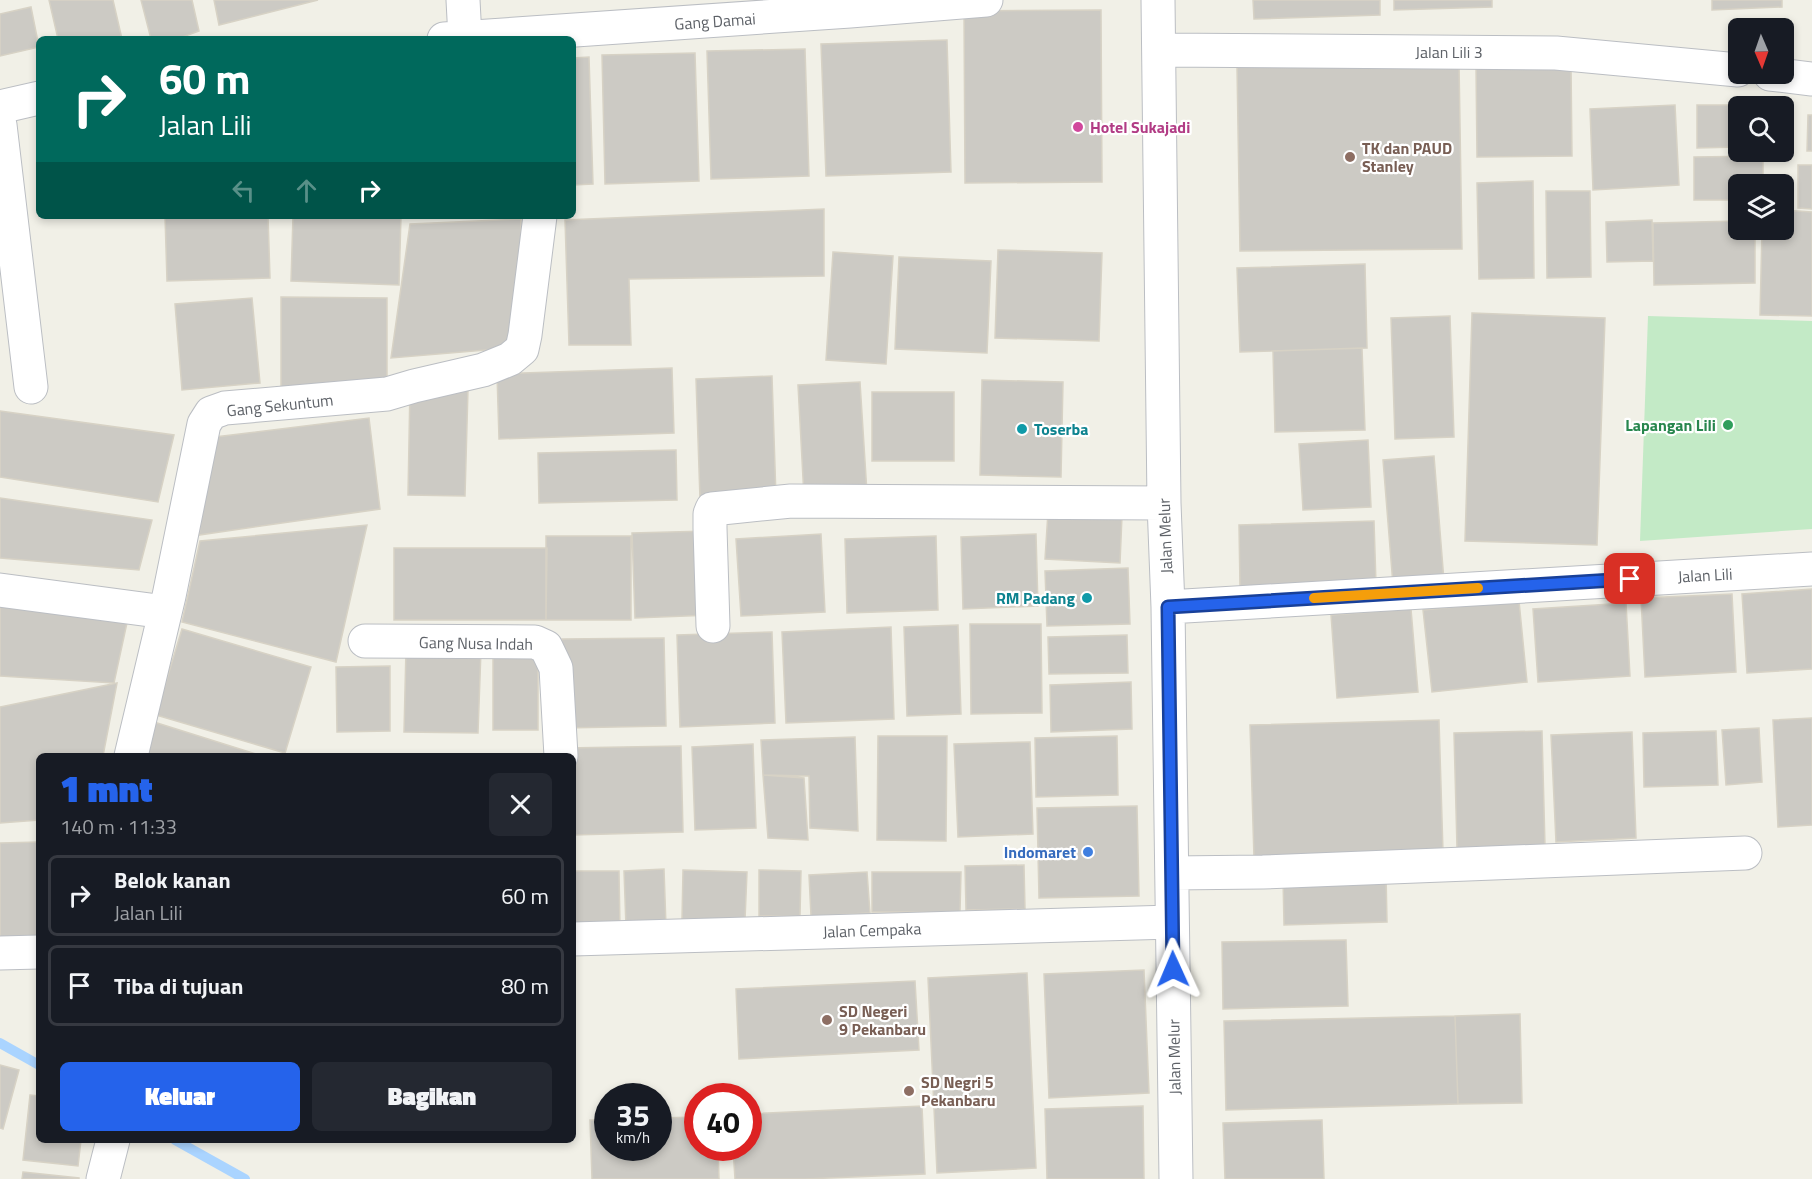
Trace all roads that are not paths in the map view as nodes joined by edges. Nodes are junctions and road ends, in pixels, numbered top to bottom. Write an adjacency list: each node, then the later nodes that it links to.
1 (463, 0): 4 (street)
2 (986, 0): 5 (street, Gang Damai)
3 (1158, 0): 6 (street, Jalan Melur)
4 (455, 36)
5 (483, 36)
6 (1159, 50): 7 (street, Jalan Lili 3); 15 (street, Jalan Melur)
7 (1728, 69)
8 (1794, 77): 9 (street)
9 (1812, 79)
10 (36, 100): 11 (street)
11 (0, 107)
12 (0, 125): 14 (street)
13 (540, 219): 19 (street, Gang Sekuntum)
14 (31, 387)
15 (1164, 503): 18 (street, Jalan Melur); 20 (street)
16 (1812, 569): 18 (street, Jalan Lili)
17 (0, 590): 19 (street)
18 (1168, 607): 25 (street, Jalan Melur)
19 (165, 612): 22 (street, Gang Sekuntum)
20 (713, 626)
21 (365, 641): 23 (street, Gang Nusa Indah)
22 (132, 753)
23 (561, 753)
24 (1745, 853): 25 (street)
25 (1172, 873): 26 (street, Jalan Melur)
26 (1172, 922): 27 (street, Jalan Cempaka); 32 (street, Jalan Melur)
27 (576, 939)
28 (36, 952): 29 (street)
29 (0, 953)
30 (112, 1143): 31 (street)
31 (103, 1179)
32 (1176, 1179)

